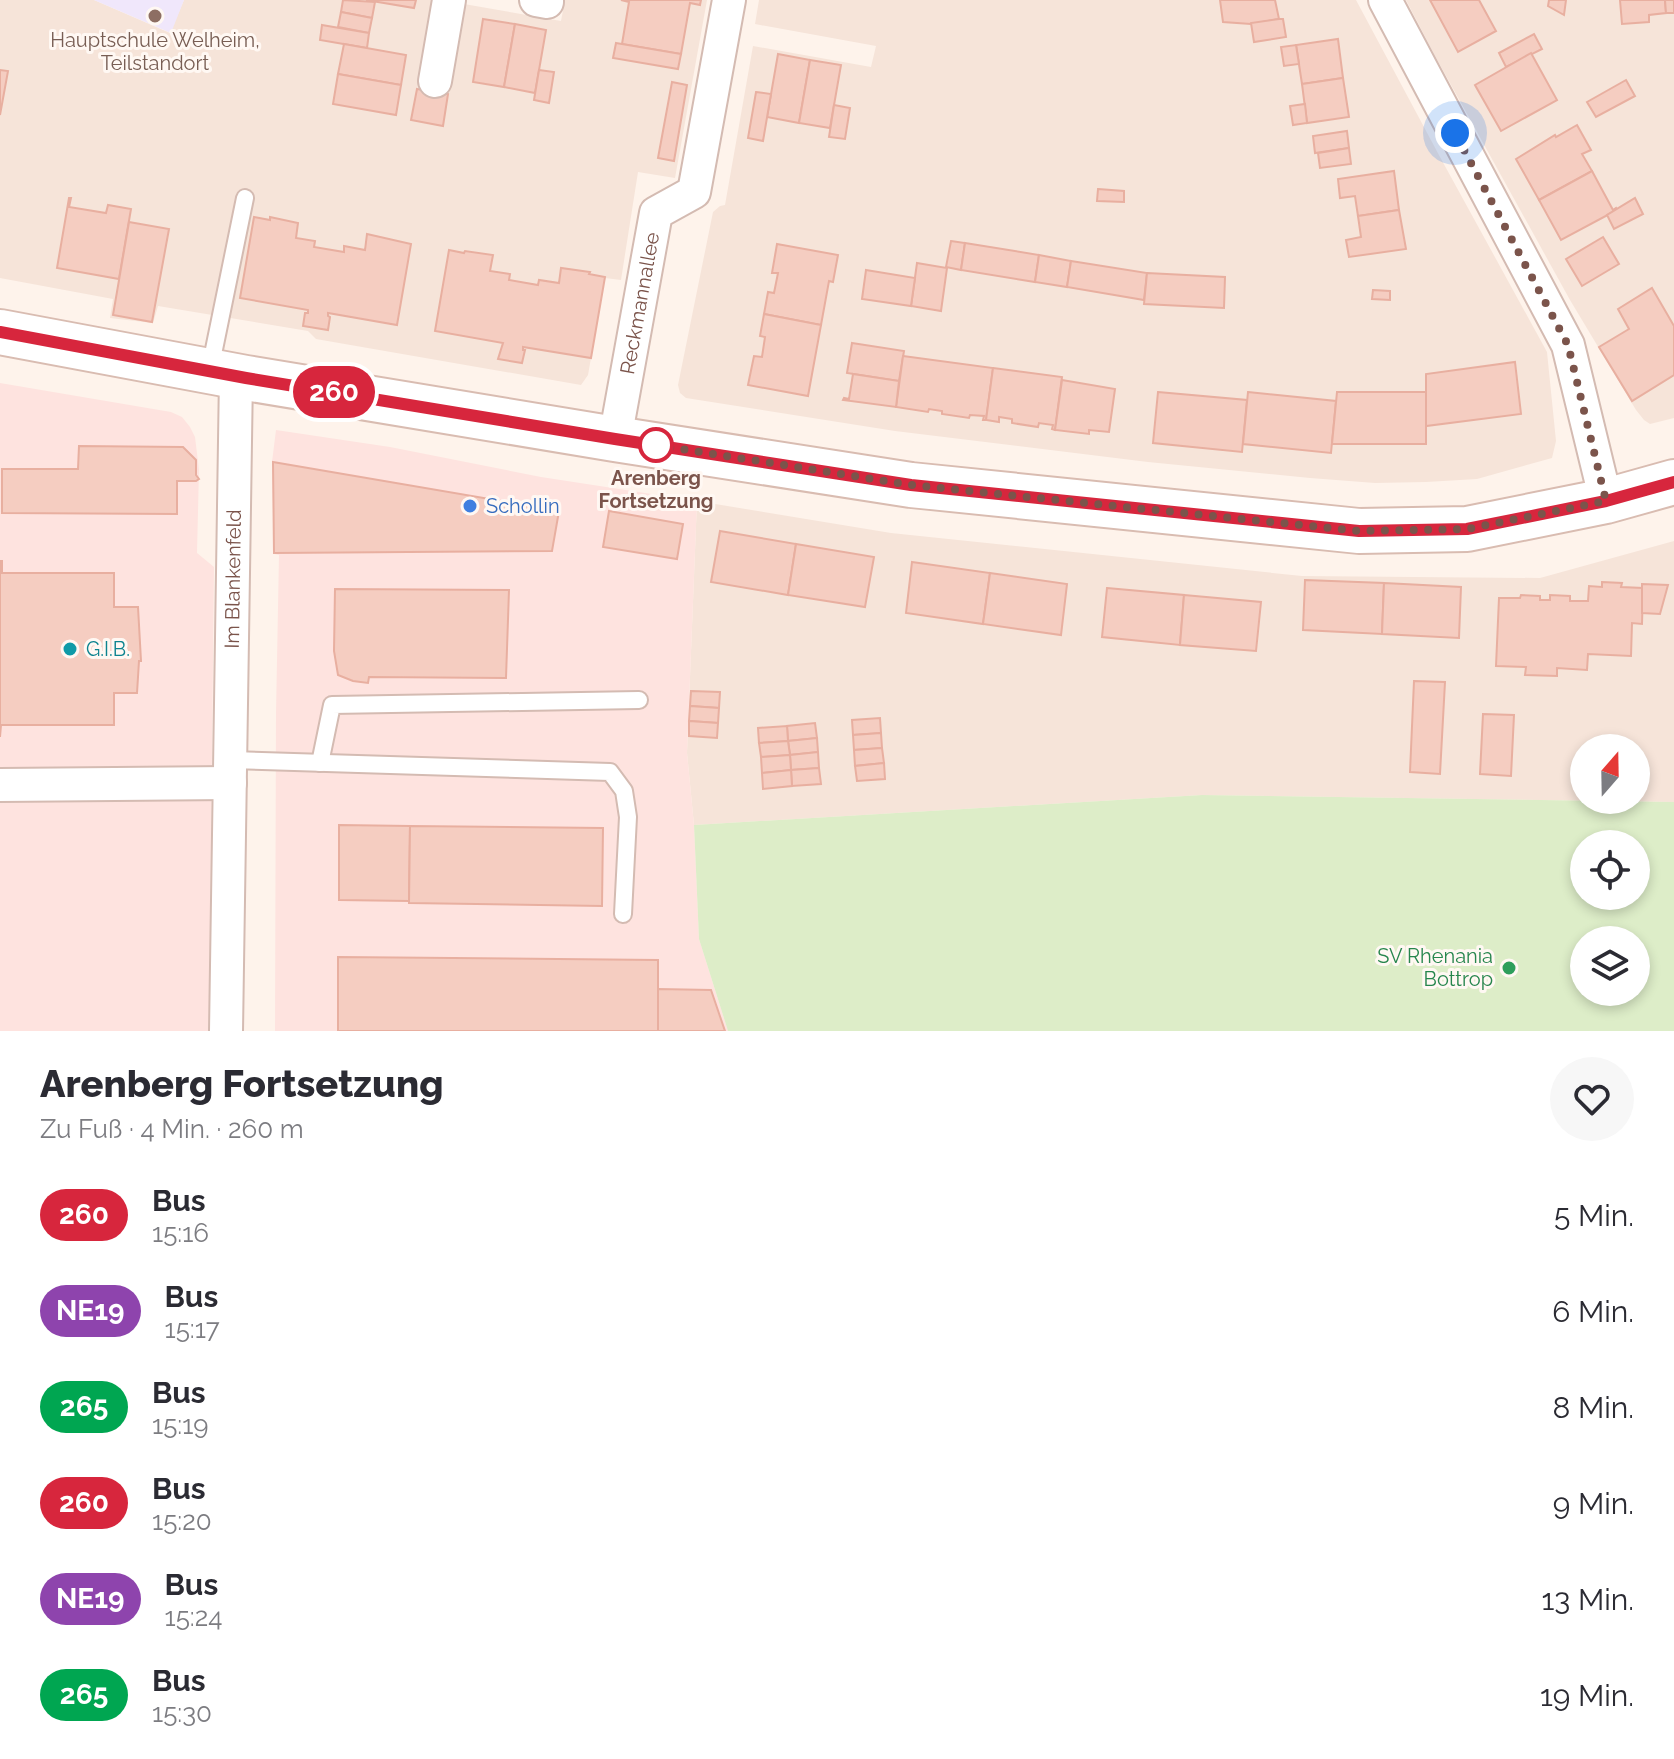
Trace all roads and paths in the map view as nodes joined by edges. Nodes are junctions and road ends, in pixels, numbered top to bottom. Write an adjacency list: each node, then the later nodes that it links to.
1 (449, 0): 6 (street)
2 (536, 0): 3 (street)
3 (547, 0)
4 (729, 0): 10 (street, Reckmannallee)
5 (1385, 0): 12 (street)
6 (435, 81)
7 (245, 198): 9 (lane)
8 (0, 332): 9 (main road)
9 (223, 374): 10 (main road); 15 (street, Im Blankenfeld)
10 (615, 439): 12 (main road)
11 (1674, 482): 12 (main road)
12 (1606, 501)
13 (639, 700): 14 (lane)
14 (320, 763): 15 (lane); 17 (lane)
15 (231, 771): 16 (street); 18 (street, Im Blankenfeld)
16 (0, 785)
17 (623, 914)
18 (226, 1031)

